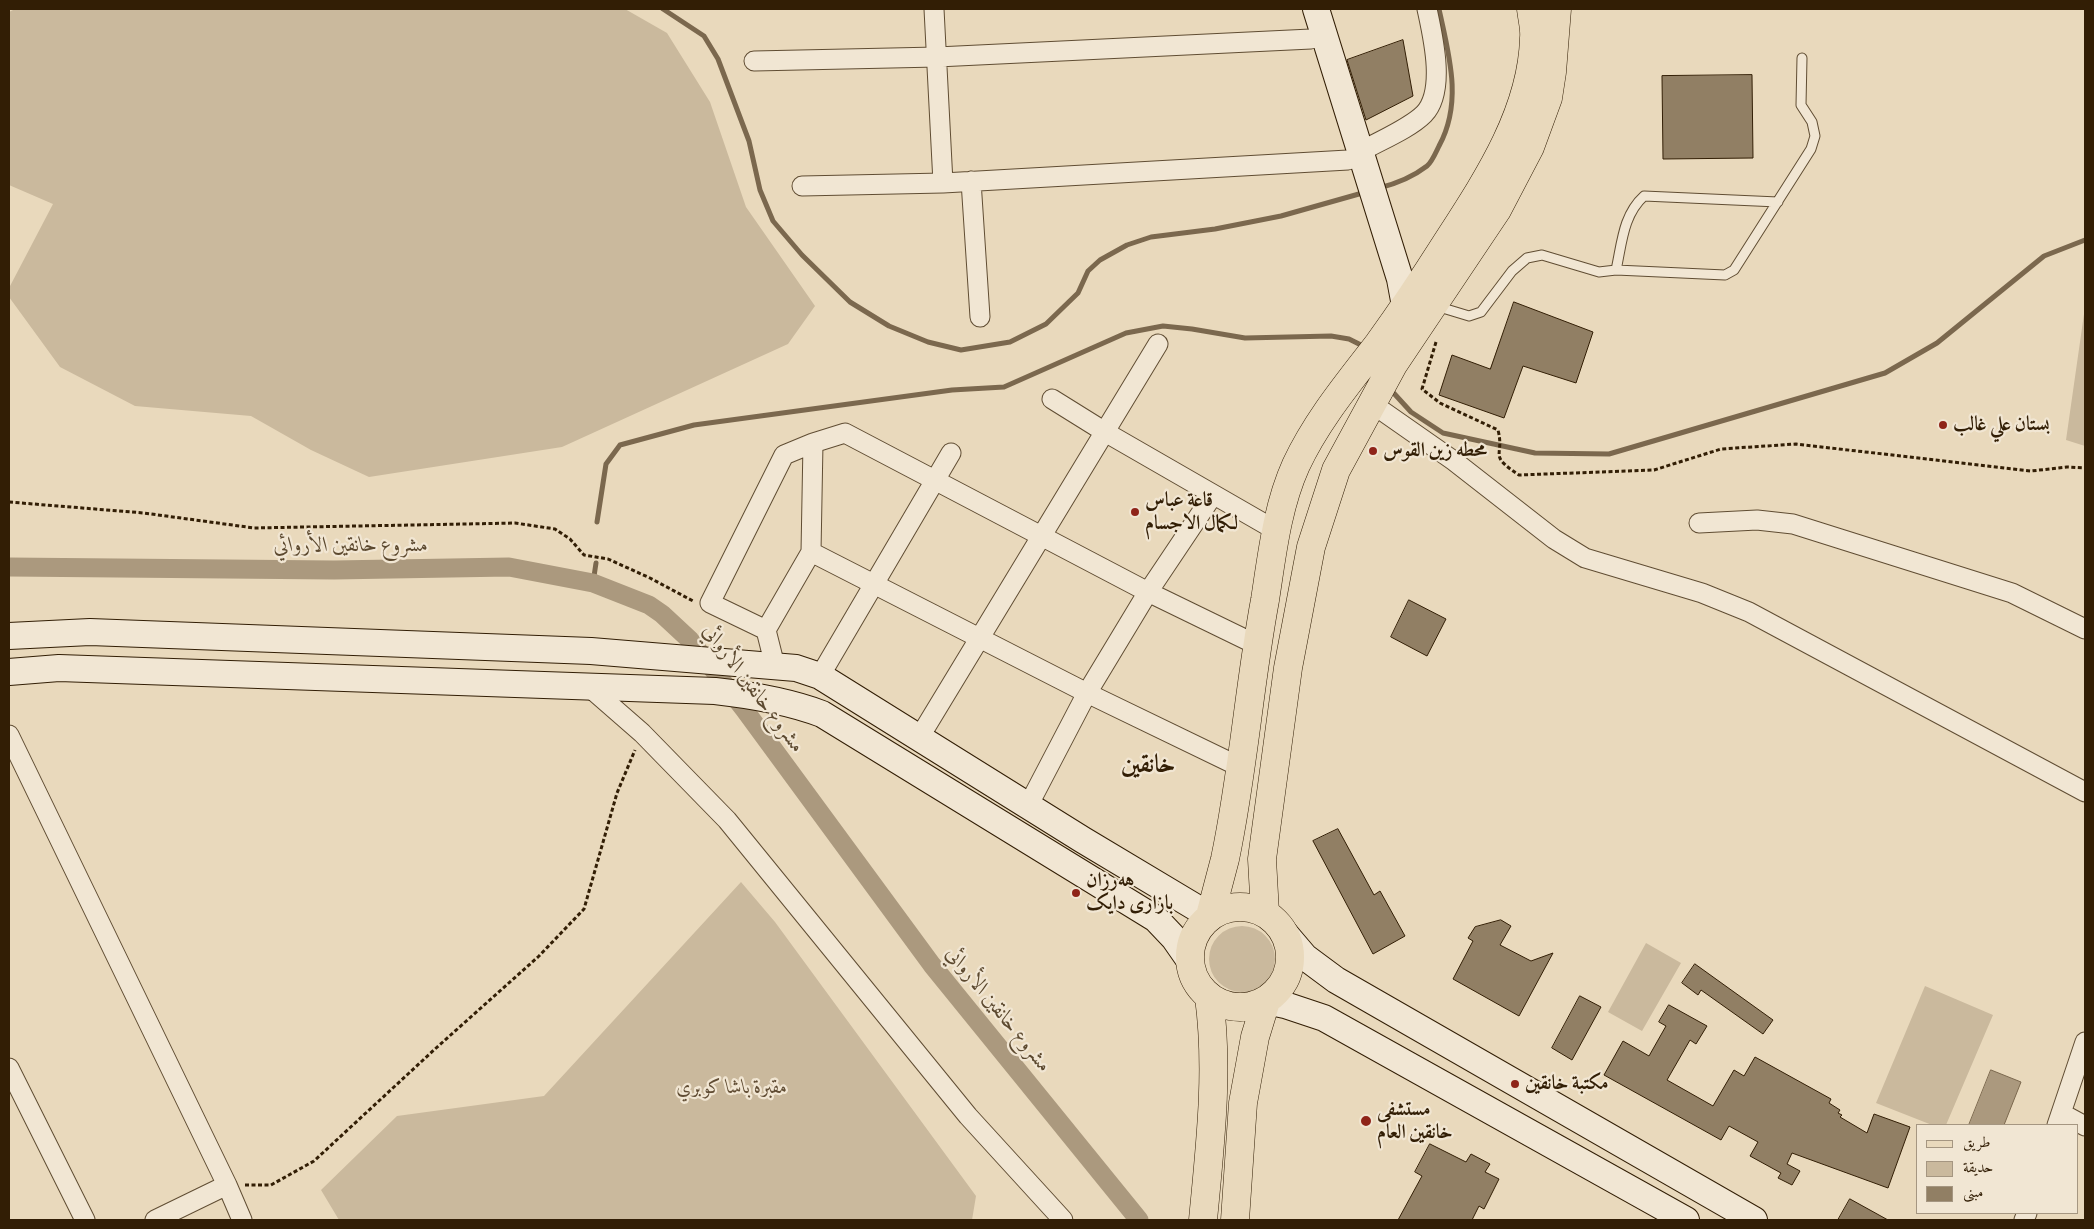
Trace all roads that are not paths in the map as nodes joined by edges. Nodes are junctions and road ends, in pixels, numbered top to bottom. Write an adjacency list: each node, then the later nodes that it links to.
1 (934, 9): 8 (street)
2 (1301, 9): 7 (main road)
3 (1316, 9): 11 (main road)
4 (1427, 9): 11 (street)
5 (1531, 9): 18 (main road)
6 (1557, 9): 18 (main road)
7 (1311, 39): 8 (street); 11 (main road)
8 (937, 57): 10 (street); 13 (street)
9 (1802, 58): 15 (lane)
10 (754, 61)
11 (1356, 161): 12 (street); 18 (main road)
12 (971, 181): 13 (street); 17 (street)
13 (943, 182): 14 (street)
14 (802, 186)
15 (1778, 202): 16 (lane); 16 (lane)
16 (1616, 270): 18 (lane)
17 (980, 317)
18 (1399, 334): 20 (main road); 26 (main road)
19 (1158, 344): 22 (street)
20 (1375, 396): 28 (main road); 51 (street)
21 (1052, 399): 22 (street)
22 (1105, 432): 27 (street); 31 (street)
23 (812, 443): 25 (street); 32 (street); 36 (street)
24 (951, 453): 25 (street)
25 (934, 478): 31 (street); 33 (street)
26 (1286, 494): 28 (main road); 30 (main road)
27 (1213, 495): 30 (street); 34 (street)
28 (1324, 504): 41 (main road)
29 (1699, 523): 35 (street)
30 (1277, 530): 39 (main road)
31 (1042, 535): 34 (street); 38 (street)
32 (811, 552): 33 (street); 36 (street)
33 (874, 585): 38 (street); 43 (street)
34 (1148, 592): 39 (street); 45 (street)
35 (2085, 629)
36 (766, 630): 40 (street)
37 (9, 636): 40 (main road)
38 (979, 639): 45 (street); 48 (street)
39 (1255, 655): 41 (main road); 50 (main road)
40 (775, 666): 43 (main road)
41 (1288, 668): 54 (main road)
42 (9, 672): 44 (main road)
43 (820, 676): 46 (main road); 48 (main road)
44 (587, 685): 46 (main road); 66 (street)
45 (1087, 693): 50 (street); 52 (street)
46 (807, 708): 55 (main road)
47 (9, 735): 49 (street)
48 (920, 738): 52 (main road)
49 (13, 757): 62 (street)
50 (1240, 766): 53 (main road)
51 (2085, 792)
52 (1028, 806): 53 (main road)
53 (1210, 916): 54 (main road); 55 (main road)
54 (1274, 922): 57 (main road); 70 (main road)
55 (1190, 961): 56 (main road)
56 (1209, 997): 57 (main road); 67 (main road)
57 (1266, 1001): 68 (main road); 69 (main road)
58 (2085, 1042): 60 (street)
59 (9, 1068): 63 (street)
60 (2059, 1119): 61 (street)
61 (2078, 1124)
62 (227, 1185): 64 (street); 65 (street)
63 (85, 1220)
64 (155, 1220)
65 (242, 1220)
66 (1063, 1220)
67 (1203, 1220)
68 (1234, 1220)
69 (1686, 1220)
70 (1754, 1220)

